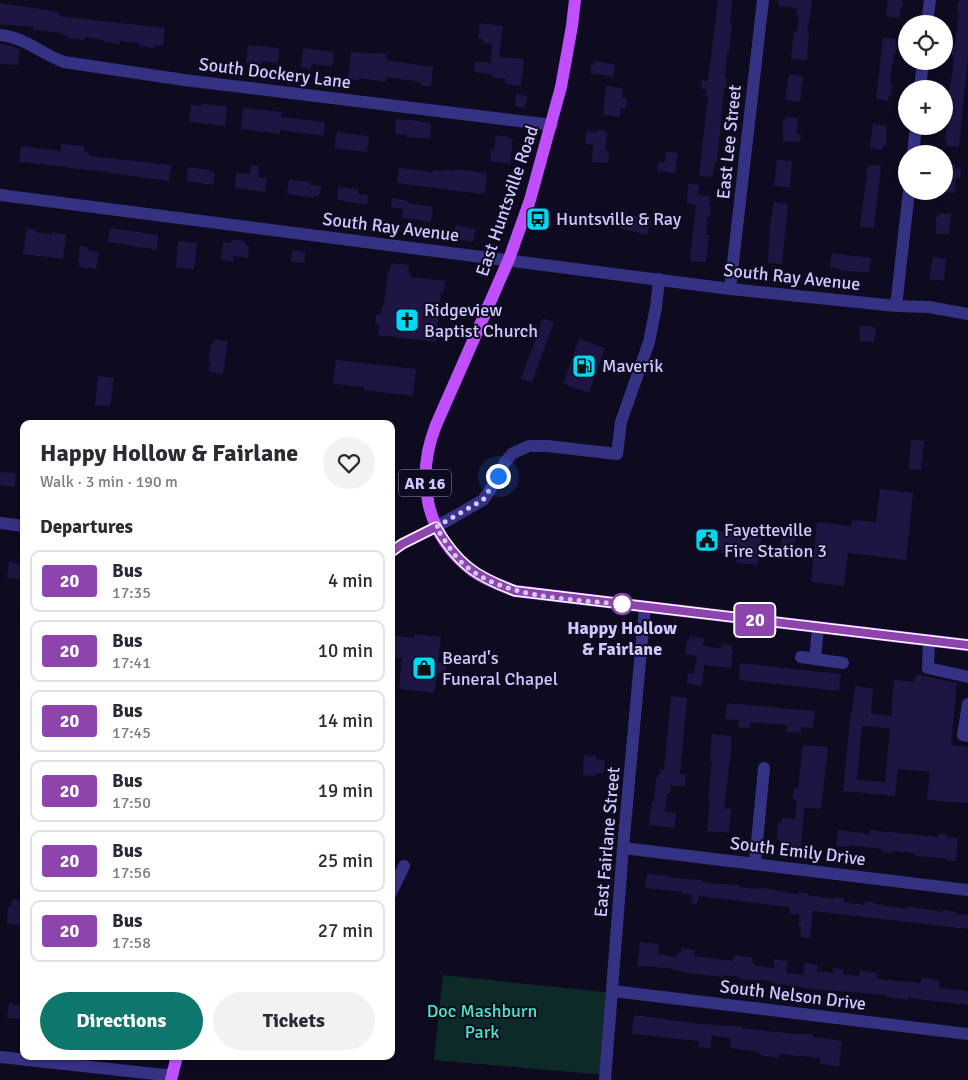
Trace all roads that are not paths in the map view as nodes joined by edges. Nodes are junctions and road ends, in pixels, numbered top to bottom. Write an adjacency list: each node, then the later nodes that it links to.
1 (575, 0): 6 (main road, East Huntsville Road / AR 16)
2 (763, 0): 11 (street, East Lee Street)
3 (930, 0): 4 (street)
4 (928, 15)
5 (0, 35): 6 (street, South Dockery Lane)
6 (552, 125): 9 (main road, East Huntsville Road / AR 16)
7 (0, 195): 9 (street, South Ray Avenue)
8 (908, 200): 12 (street)
9 (509, 259): 10 (street, South Ray Avenue); 16 (main road, East Huntsville Road / AR 16)
10 (659, 279): 11 (street, South Ray Avenue); 16 (street)
11 (730, 289): 12 (street, South Ray Avenue)
12 (896, 306): 13 (street, South Ray Avenue)
13 (968, 314)
14 (0, 524): 15 (street)
15 (20, 526)
16 (436, 527): 17 (main road); 18 (main road, AR 16)
17 (395, 549)
18 (645, 607): 19 (main road, AR 16); 29 (street, East Fairlane Street)
19 (818, 628): 20 (main road, AR 16); 23 (street)
20 (929, 641): 21 (main road, AR 16); 25 (street)
21 (968, 646)
22 (801, 658): 23 (street)
23 (816, 659): 24 (street)
24 (843, 662)
25 (968, 677)
26 (968, 704): 27 (street)
27 (968, 736)
28 (764, 768): 30 (street)
29 (623, 848): 30 (street, South Emily Drive); 34 (street, East Fairlane Street)
30 (755, 863): 33 (street, South Emily Drive)
31 (404, 866): 32 (street)
32 (395, 885)
33 (968, 890)
34 (613, 991): 35 (street, South Nelson Drive); 41 (street, East Fairlane Street)
35 (968, 1034)
36 (0, 1056): 37 (street)
37 (20, 1058)
38 (35, 1060): 40 (street)
39 (175, 1060): 40 (main road)
40 (172, 1076)
41 (605, 1080)

